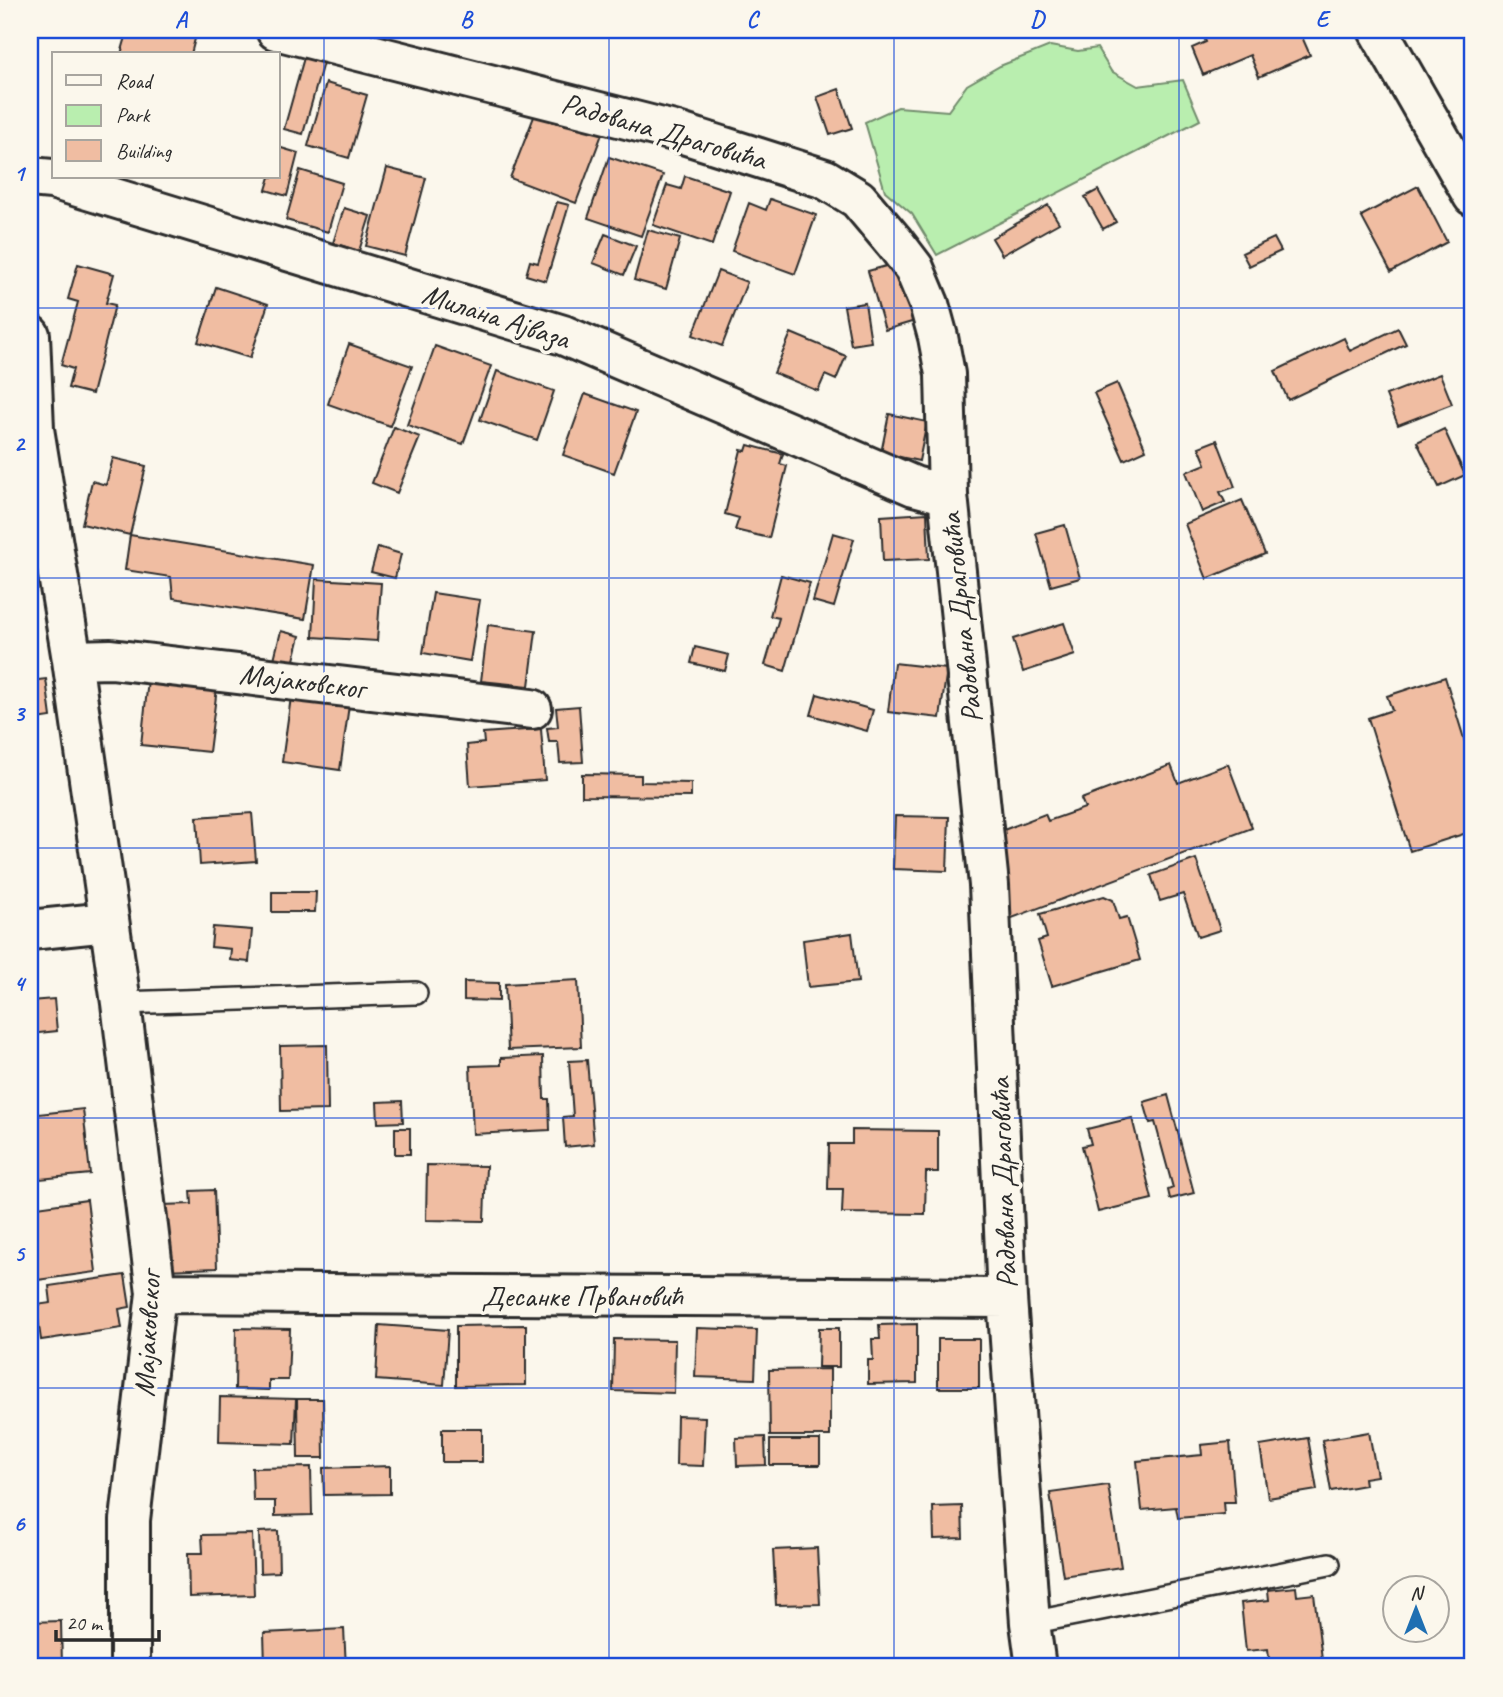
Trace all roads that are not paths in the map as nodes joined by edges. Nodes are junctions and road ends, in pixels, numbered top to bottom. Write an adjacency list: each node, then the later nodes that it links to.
1 (276, 30): 6 (street, Радована Драговића)
2 (1378, 30): 4 (street)
3 (30, 177): 6 (street, Милана Ајваза)
4 (1473, 196)
5 (30, 335): 7 (street, Мајаковског)
6 (948, 495): 14 (street, Радована Драговића)
7 (72, 660): 8 (street, Мајаковског); 9 (street, Мајаковског)
8 (532, 709)
9 (108, 922): 10 (street); 12 (street, Мајаковског)
10 (30, 930)
11 (416, 993): 12 (lane)
12 (121, 1003): 13 (street, Мајаковског)
13 (156, 1293): 14 (street, Десанке Првановић); 17 (street, Мајаковског)
14 (1007, 1298): 16 (street, Радована Драговића)
15 (1329, 1564): 16 (lane)
16 (1030, 1623): 18 (street, Радована Драговића)
17 (130, 1667)
18 (1036, 1667)

